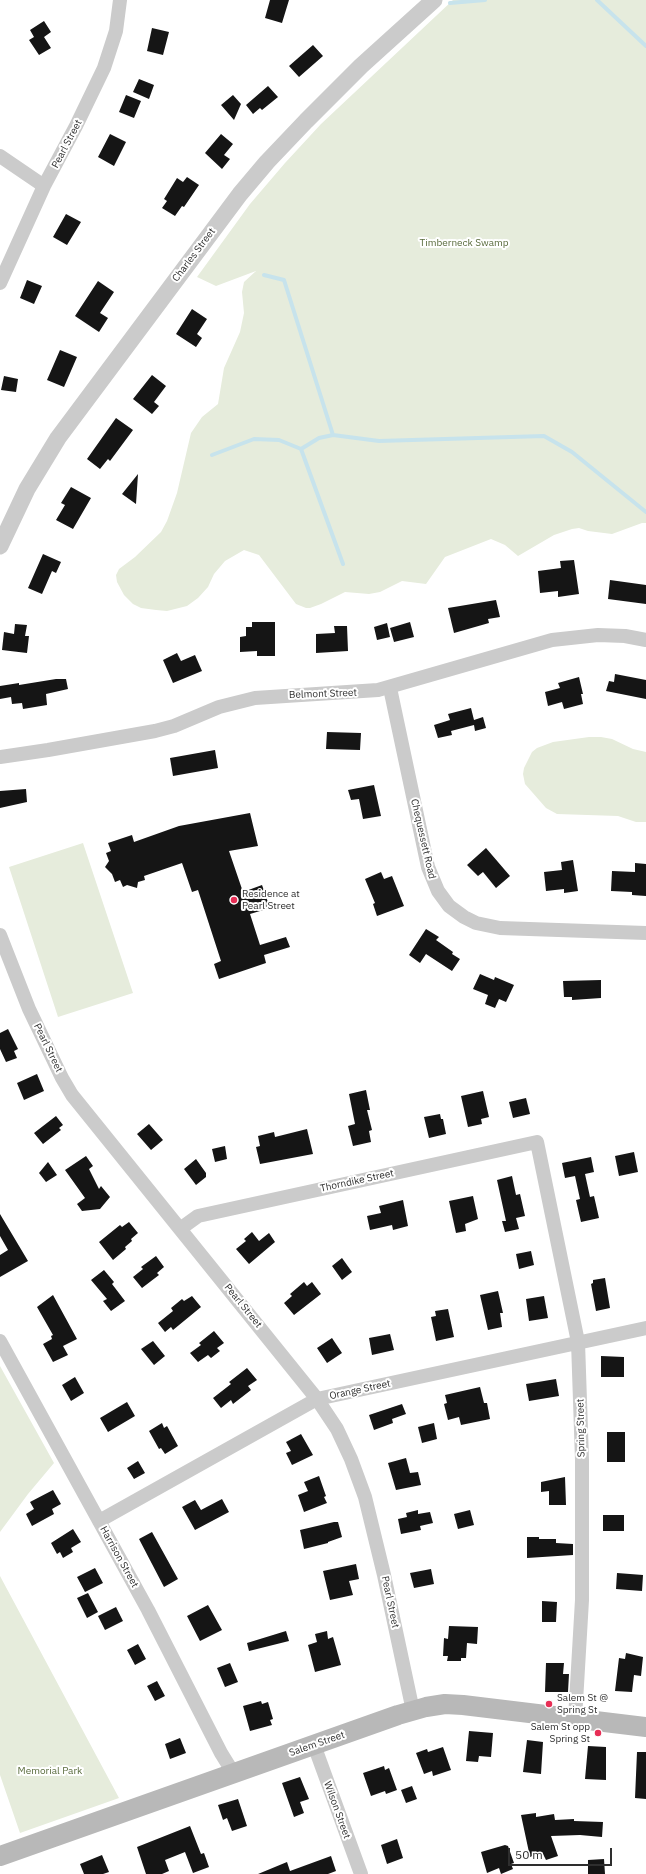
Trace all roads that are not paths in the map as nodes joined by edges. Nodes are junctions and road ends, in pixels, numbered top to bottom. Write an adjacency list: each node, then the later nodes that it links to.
1 (120, 0): 4 (street, Pearl Street)
2 (434, 0): 6 (street, Charles Street)
3 (0, 156): 4 (street)
4 (44, 186): 5 (street, Pearl Street)
5 (0, 283)
6 (0, 546)
7 (646, 640): 8 (street, Belmont Street)
8 (390, 688): 9 (street, Belmont Street); 10 (street, Chequessett Road)
9 (0, 757)
10 (646, 933)
11 (0, 935): 13 (street, Pearl Street)
12 (537, 1142): 13 (street, Thorndike Street); 16 (street, Spring Street)
13 (180, 1229): 17 (street, Pearl Street)
14 (646, 1328): 16 (street, Orange Street)
15 (0, 1341): 18 (street, Harrison Street)
16 (578, 1342): 17 (street, Orange Street); 20 (street, Spring Street)
17 (317, 1399): 18 (street, Orange Street); 19 (street, Pearl Street)
18 (99, 1521): 23 (street, Harrison Street)
19 (413, 1711): 20 (main road, Salem Street); 22 (main road, Salem Street)
20 (575, 1719): 21 (main road, Salem Street)
21 (646, 1727)
22 (314, 1745): 23 (main road, Salem Street); 25 (street, Wilson Street)
23 (234, 1774): 24 (main road, Salem Street)
24 (0, 1856)
25 (361, 1874)

